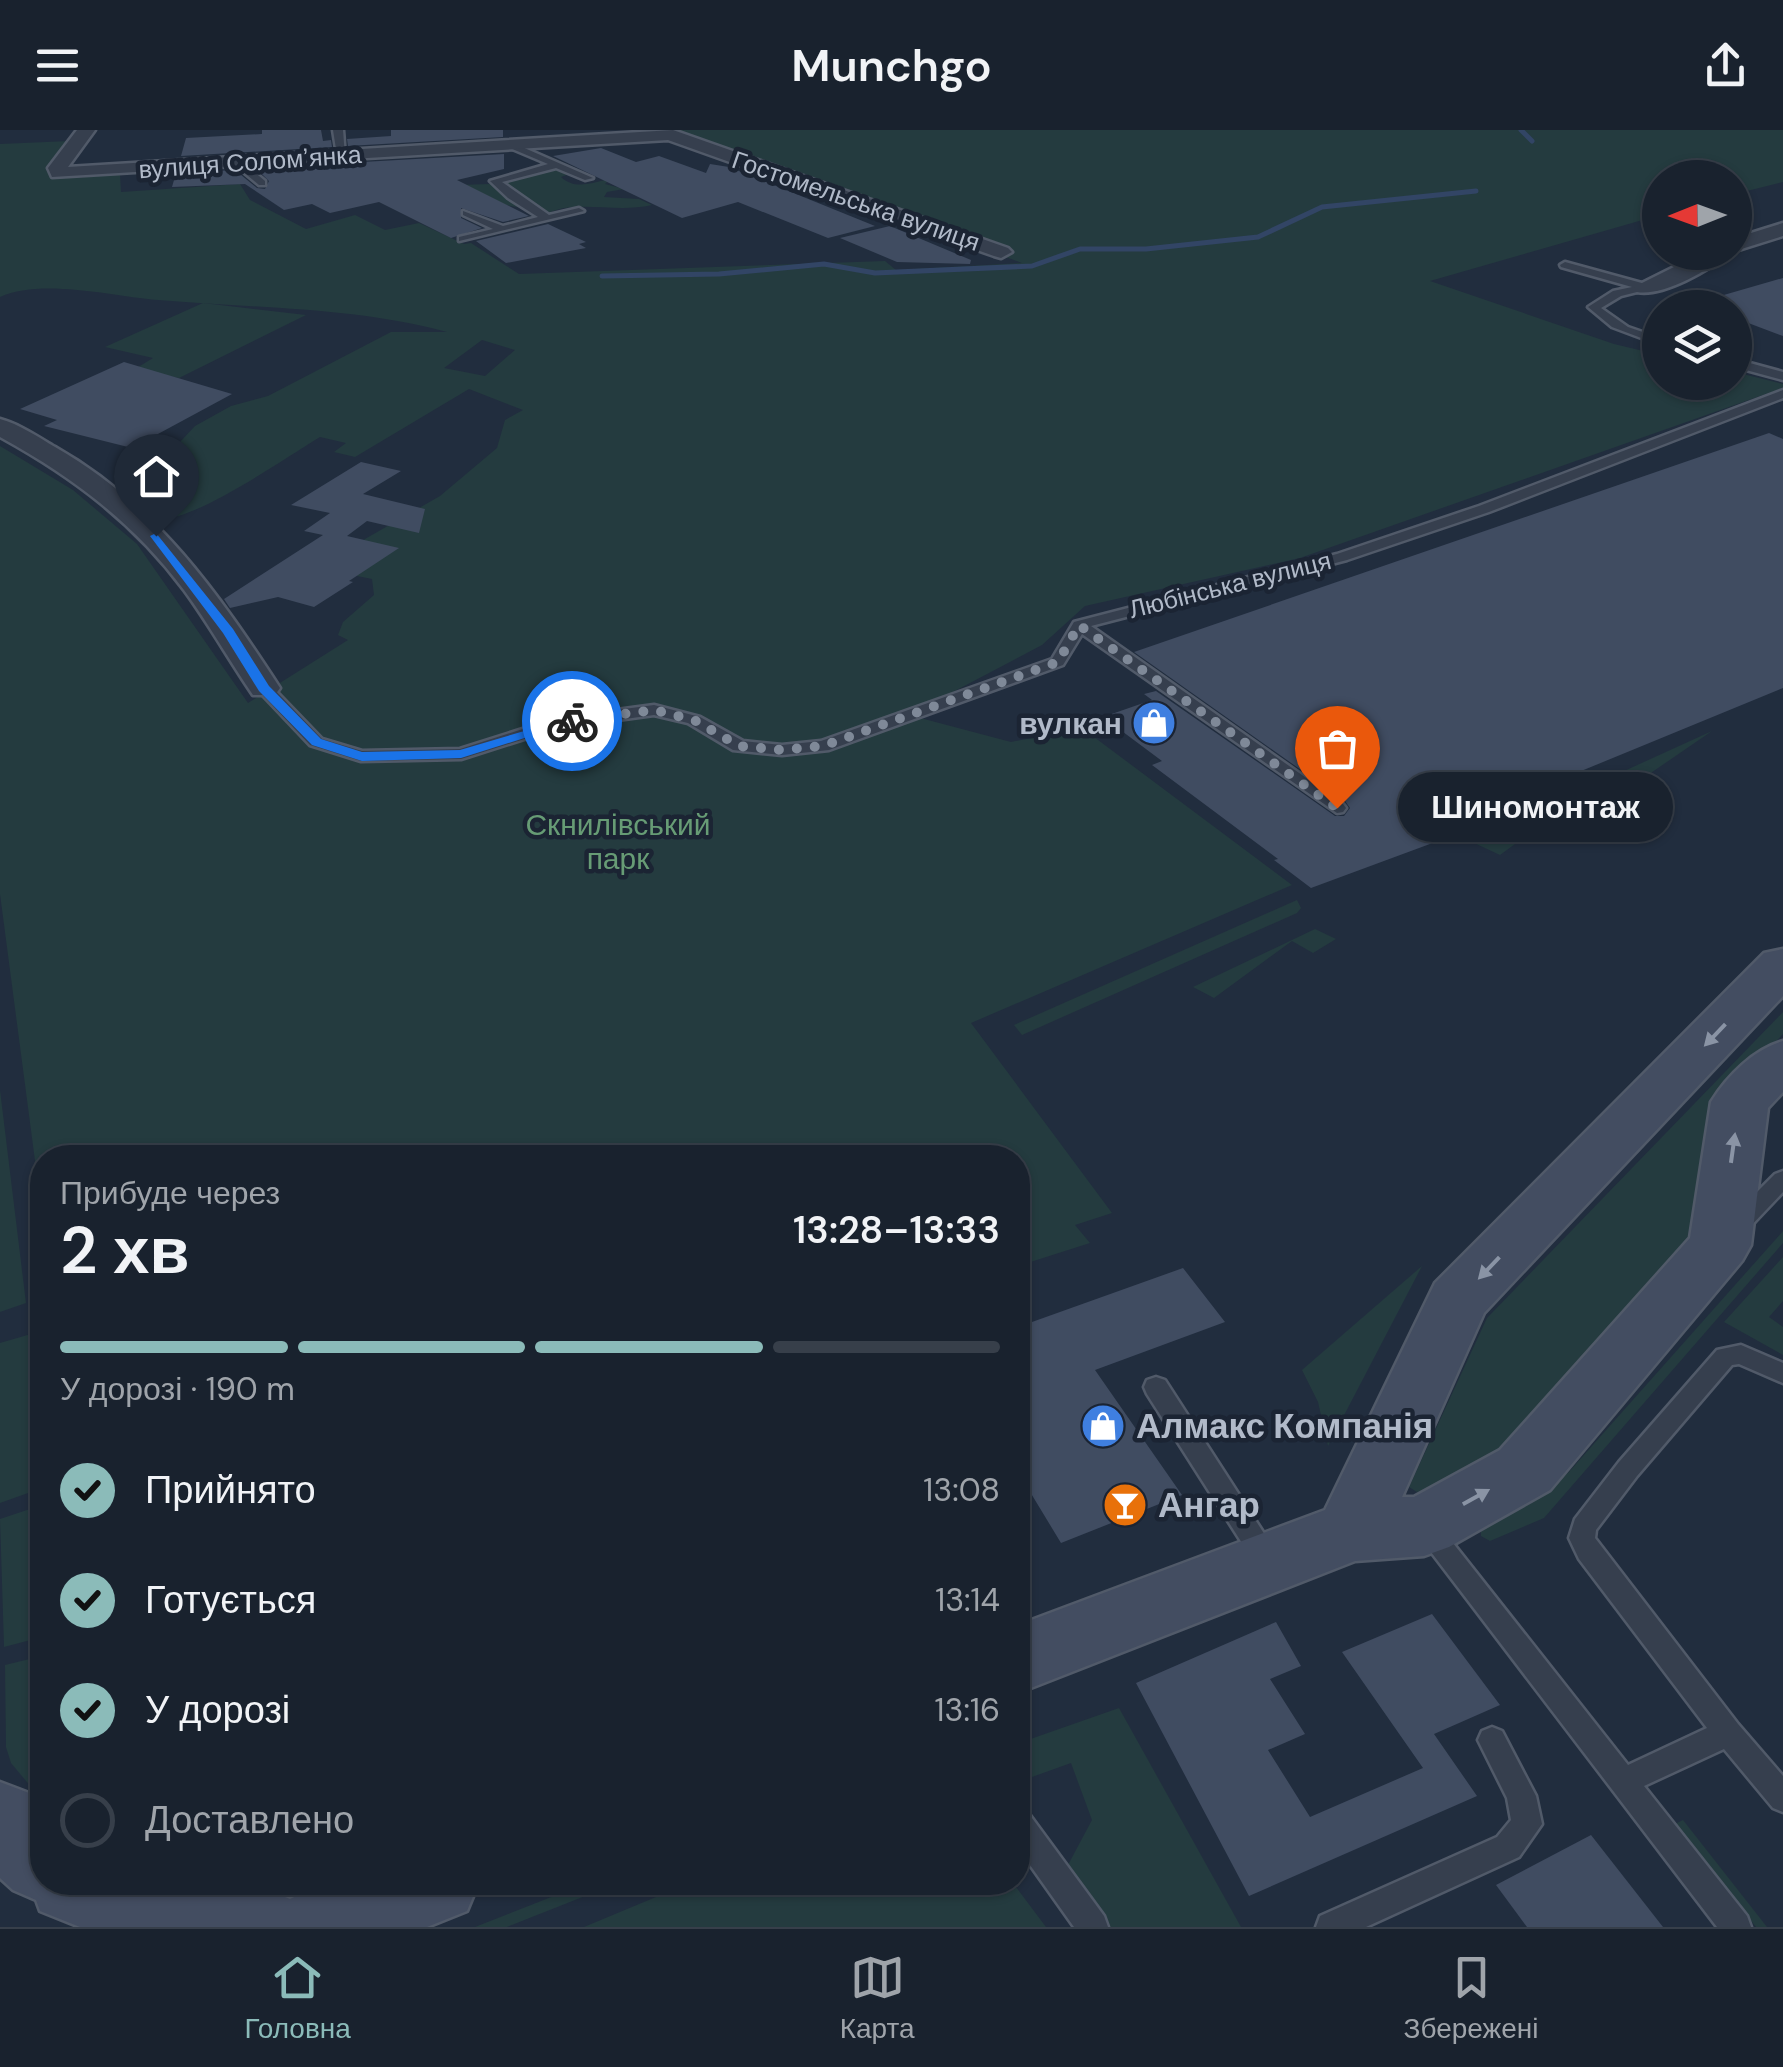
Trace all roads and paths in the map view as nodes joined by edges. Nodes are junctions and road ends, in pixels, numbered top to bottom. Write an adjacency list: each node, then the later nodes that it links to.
1 (86, 130): 6 (street, вулиця Соломʼянка)
2 (338, 130): 5 (lane)
3 (662, 132): 4 (street, вулиця Соломʼянка); 17 (street, Гостомельська вулиця)
4 (512, 146): 5 (street, вулиця Соломʼянка); 7 (lane)
5 (342, 155): 6 (street, вулиця Соломʼянка)
6 (238, 163): 9 (lane)
7 (553, 166): 8 (lane); 12 (lane)
8 (588, 178)
9 (262, 184)
10 (578, 211): 12 (lane)
11 (468, 213): 13 (lane)
12 (547, 218): 13 (lane)
13 (502, 229): 15 (lane)
14 (1783, 229): 16 (street)
15 (463, 238)
16 (1752, 239)
17 (1000, 252)
18 (1565, 265): 20 (lane)
19 (1690, 270): 20 (street)
20 (1645, 287): 21 (lane)
21 (1642, 337)
22 (1752, 367): 23 (lane)
23 (1783, 376)
24 (1783, 394): 26 (lane, Любінська вулиця)
25 (0, 427): 27 (street)
26 (1079, 625): 27 (lane); 28 (lane)
27 (264, 688)
28 (1337, 808)
29 (1783, 965): 36 (street, one-way to 36)
30 (1783, 1059): 32 (street, one-way to 30)
31 (1783, 1179): 32 (lane)
32 (1720, 1245): 35 (street, one-way to 32)
33 (1783, 1374): 39 (lane)
34 (1156, 1387): 37 (lane)
35 (1424, 1526): 36 (street); 41 (lane)
36 (1351, 1531): 37 (street)
37 (1269, 1563): 38 (street)
38 (1030, 1655)
39 (1728, 1734): 41 (lane); 42 (lane)
40 (1492, 1740): 51 (lane)
41 (1622, 1781): 52 (lane)
42 (1783, 1798)
43 (0, 1821): 45 (street)
44 (1030, 1840): 50 (lane)
45 (30, 1850)
46 (105, 1895): 48 (street)
47 (403, 1895): 49 (street)
48 (258, 1927)
49 (321, 1927)
50 (1093, 1927)
51 (1331, 1927)
52 (1736, 1927)

